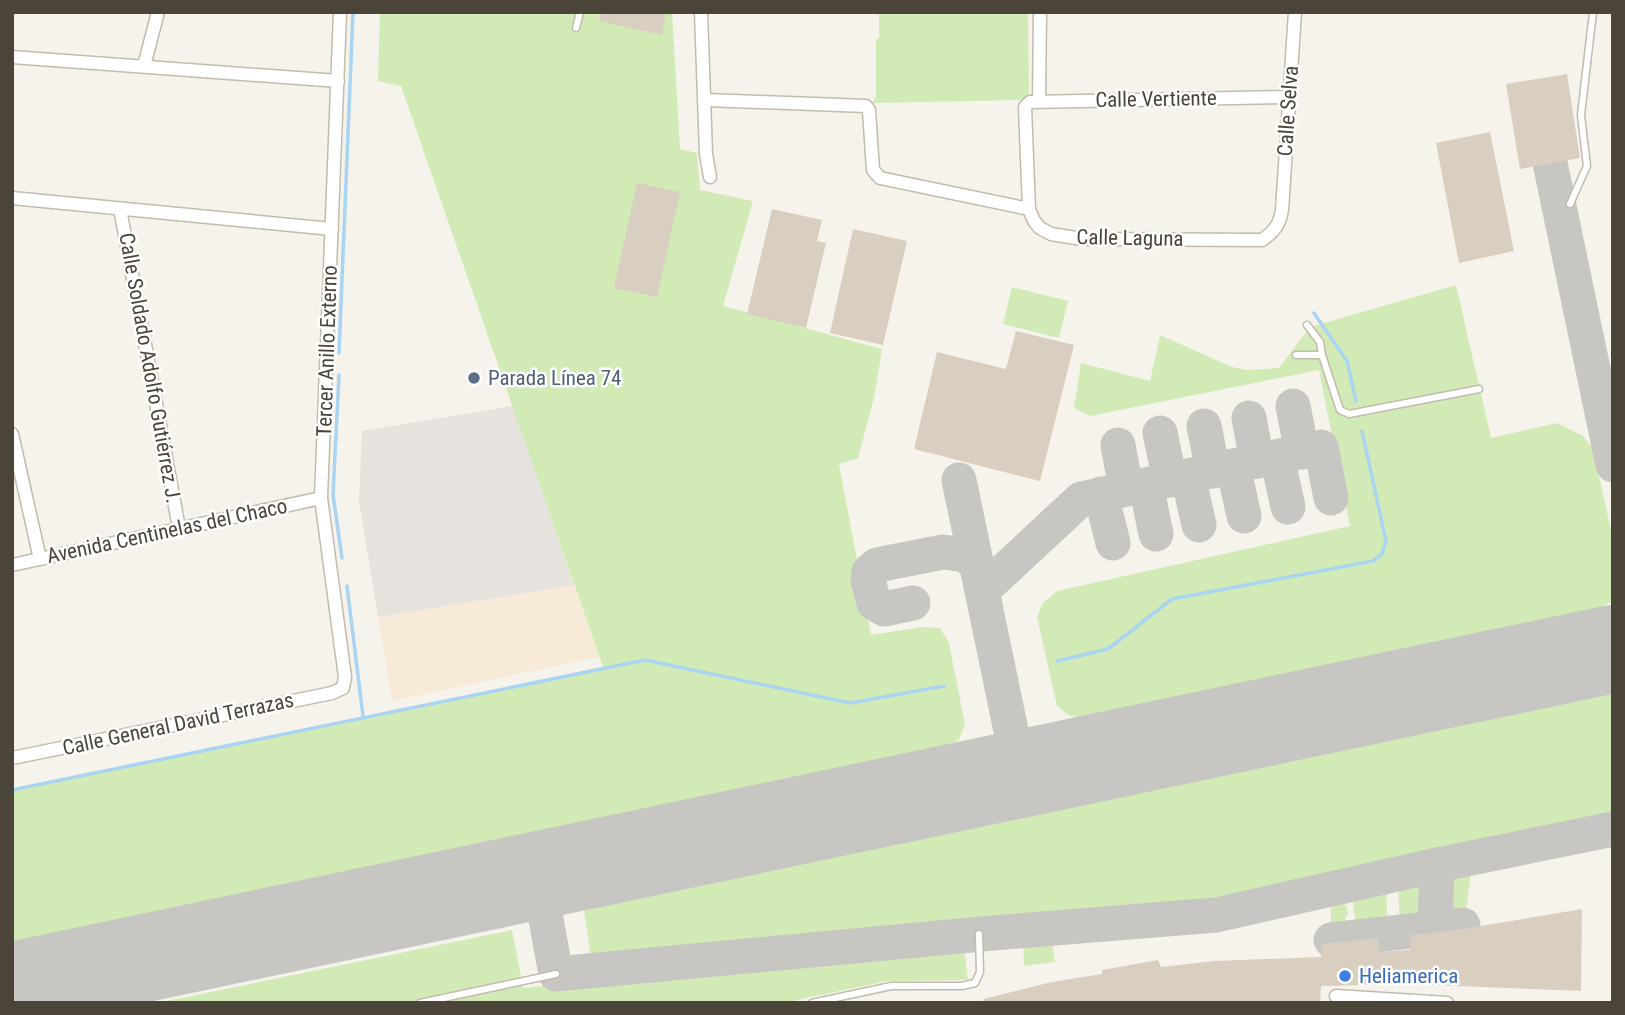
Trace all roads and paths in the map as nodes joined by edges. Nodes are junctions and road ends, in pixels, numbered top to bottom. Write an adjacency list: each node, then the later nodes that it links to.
1 (158, 12): 10 (street)
2 (340, 12): 11 (street, Tercer Anillo Externo)
3 (580, 12): 8 (lane)
4 (701, 12): 13 (street)
5 (1040, 12): 14 (street)
6 (1295, 12): 12 (street, Calle Selva)
7 (1593, 12): 17 (lane)
8 (576, 27)
9 (12, 57): 10 (street)
10 (144, 66): 11 (street)
11 (338, 81): 21 (street, Tercer Anillo Externo)
12 (1289, 97): 14 (street, Calle Vertiente); 20 (street, Calle Selva)
13 (706, 100): 15 (street); 19 (street)
14 (1039, 101): 19 (street, Calle Vertiente)
15 (710, 177)
16 (12, 198): 18 (street)
17 (1570, 204)
18 (120, 209): 21 (street); 28 (street, Calle Soldado Adolfo Gutiérrez J.)
19 (1029, 209): 20 (street, Calle Laguna)
20 (1282, 210)
21 (332, 229): 27 (street, Tercer Anillo Externo)
22 (1307, 325): 24 (lane)
23 (1296, 355): 24 (lane)
24 (1322, 355): 25 (lane)
25 (1479, 388)
26 (12, 434): 29 (street)
27 (321, 498): 28 (street, Avenida Centinelas del Chaco); 31 (street, Tercer Anillo Externo)
28 (179, 528): 29 (street, Avenida Centinelas del Chaco)
29 (40, 559): 30 (street, Avenida Centinelas del Chaco)
30 (12, 565)
31 (342, 688): 32 (street, Calle General David Terrazas)
32 (12, 758)
33 (979, 934): 37 (lane)
34 (556, 974): 36 (lane)
35 (1336, 996): 38 (street)
36 (420, 1003)
37 (812, 1003)
38 (1447, 1003)

